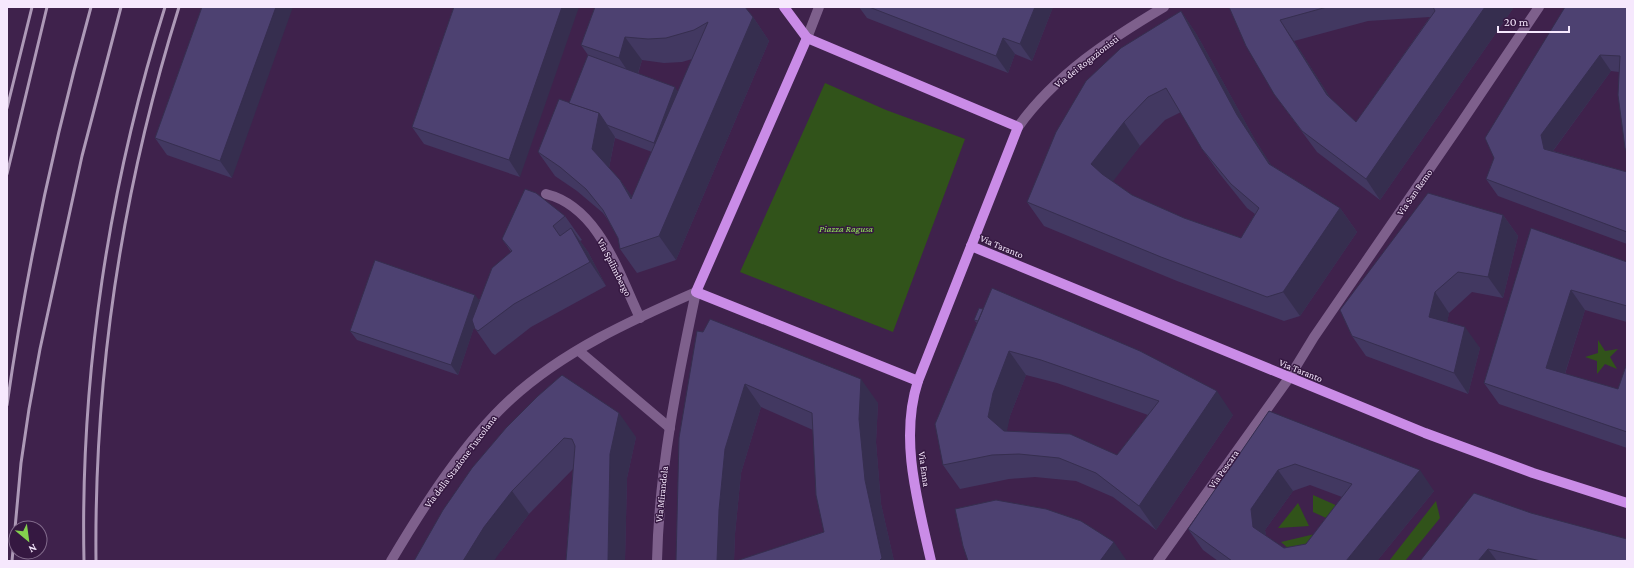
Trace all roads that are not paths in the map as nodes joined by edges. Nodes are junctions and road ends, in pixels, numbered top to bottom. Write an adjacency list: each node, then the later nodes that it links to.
1 (784, 7): 5 (main road)
2 (819, 7): 5 (street)
3 (1164, 7): 6 (street, Via dei Rogazionisti)
4 (1539, 7): 12 (street, Via San Remo)
5 (807, 38): 6 (main road); 9 (main road)
6 (1018, 127): 8 (main road)
7 (546, 194): 10 (street, Via Spilimbergo)
8 (971, 246): 12 (main road, Via Taranto); 13 (main road)
9 (696, 292): 10 (street); 13 (main road); 14 (street)
10 (640, 318): 11 (street)
11 (578, 351): 14 (street); 16 (street, Via della Stazione Tuscolana)
12 (1288, 378): 15 (main road, Via Taranto); 19 (street, Via Pescara)
13 (918, 381): 18 (main road, Via Enna)
14 (670, 428): 17 (street, Via Mirandola)
15 (1627, 503)
16 (391, 561)
17 (657, 561)
18 (931, 561)
19 (1158, 561)

